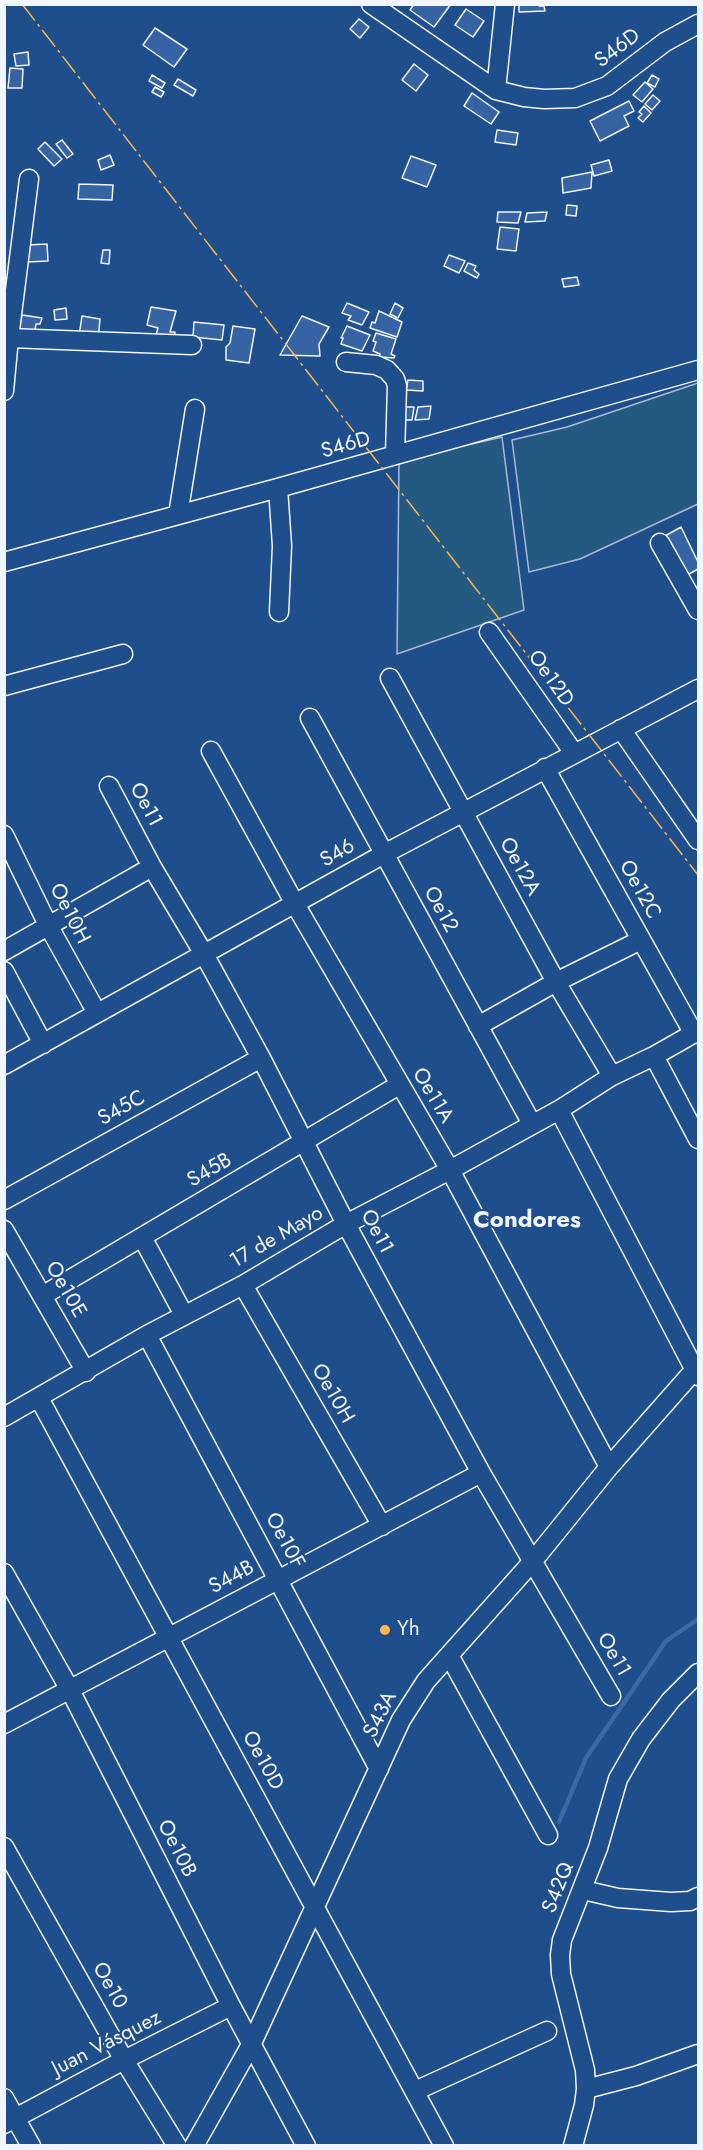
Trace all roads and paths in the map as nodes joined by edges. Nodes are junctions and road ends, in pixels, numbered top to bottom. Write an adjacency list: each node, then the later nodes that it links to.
1 (371, 4): 4 (street, S46D)
2 (505, 4): 4 (street)
3 (699, 24): 4 (street, S46D)
4 (496, 90)
5 (29, 179): 6 (street)
6 (9, 338): 7 (street); 10 (street)
7 (192, 345)
8 (346, 362): 12 (street)
9 (699, 370): 12 (street, S46D)
10 (4, 391)
11 (195, 409): 14 (street)
12 (394, 455): 13 (street, S46D)
13 (278, 488): 14 (street, S46D); 18 (street)
14 (178, 515): 16 (street, S46D)
15 (660, 543): 17 (street)
16 (4, 562)
17 (699, 610)
18 (279, 612)
19 (489, 632): 27 (street, Oe12D)
20 (123, 654): 22 (street)
21 (390, 678): 30 (street, Oe12A)
22 (4, 686)
23 (699, 689): 25 (street, S46)
24 (310, 718): 33 (street, Oe12)
25 (621, 729): 27 (street, S46); 32 (street)
26 (211, 751): 35 (street, Oe11A)
27 (574, 753): 28 (street, S46)
28 (545, 768): 30 (street, S46); 37 (street, Oe12C)
29 (109, 786): 34 (street, Oe11)
30 (462, 812): 33 (street, S46); 41 (street, Oe12A)
31 (4, 835): 36 (street, Oe10H)
32 (699, 840)
33 (384, 854): 35 (street, S46); 43 (street, Oe12)
34 (152, 867): 36 (street); 39 (street, Oe11)
35 (295, 904): 39 (street, S46); 50 (street, Oe11A)
36 (48, 925): 38 (street); 42 (street, Oe10H)
37 (642, 940): 41 (street); 44 (street, Oe12C)
38 (4, 951)
39 (204, 954): 42 (street, S46); 47 (street, Oe11)
40 (4, 971): 45 (street)
41 (556, 982): 43 (street); 49 (street, Oe12A)
42 (97, 1013): 45 (street, S46)
43 (478, 1026): 53 (street, Oe12)
44 (696, 1032): 46 (street, 17 de Mayo)
45 (43, 1044): 48 (street, S46)
46 (654, 1056): 49 (street, 17 de Mayo); 52 (street)
47 (261, 1058): 55 (street, Oe11); 57 (street, S45C)
48 (4, 1065)
49 (612, 1076): 51 (street, 17 de Mayo)
50 (399, 1085): 55 (street, S45B); 56 (street, Oe11A)
51 (559, 1110): 53 (street, 17 de Mayo); 65 (street)
52 (692, 1114): 54 (street)
53 (532, 1124): 56 (street, 17 de Mayo)
54 (699, 1139)
55 (304, 1142): 58 (street, Oe11); 60 (street, S45B)
56 (450, 1170): 58 (street, 17 de Mayo); 69 (street, Oe11A)
57 (4, 1200)
58 (346, 1224): 61 (street, 17 de Mayo); 70 (street, Oe11)
59 (4, 1230): 62 (street, Oe10E)
60 (142, 1237): 62 (street, S45B); 63 (street)
61 (243, 1285): 63 (street, 17 de Mayo); 71 (street, Oe10H)
62 (42, 1296): 66 (street, Oe10E)
63 (184, 1315): 64 (street, 17 de Mayo)
64 (147, 1335): 66 (street, 17 de Mayo); 74 (street, Oe10F)
65 (697, 1370): 69 (street, S43A)
66 (86, 1372): 67 (street, 17 de Mayo)
67 (39, 1398): 68 (street, 17 de Mayo); 75 (street, Oe10D)
68 (4, 1417)
69 (609, 1467): 72 (street, S43A)
70 (481, 1473): 71 (street, S44B); 72 (street, Oe11)
71 (382, 1526): 74 (street, S44B)
72 (533, 1561): 76 (street, S43A); 79 (street, Oe11)
73 (4, 1573): 78 (street, Oe10B)
74 (279, 1579): 75 (street, S44B); 81 (street, Oe10F)
75 (169, 1637): 78 (street, S44B); 86 (street, Oe10D)
76 (449, 1655): 81 (street, S43A); 82 (street)
77 (699, 1673): 84 (street, S42Q)
78 (70, 1690): 80 (street, S44B); 87 (street, Oe10B)
79 (611, 1696)
80 (4, 1724)
81 (380, 1769): 86 (street, S43A)
82 (548, 1835)
83 (4, 1846): 91 (street, Oe10)
84 (583, 1890): 85 (street); 92 (street, S42Q)
85 (699, 1897)
86 (316, 1906): 89 (street, S43A); 93 (street, Oe10D)
87 (231, 2006): 89 (street, Oe10B); 91 (street, Juan Vásquez)
88 (547, 2031): 93 (street)
89 (252, 2043): 98 (street, S43A); 99 (street, Oe10B)
90 (699, 2054): 92 (street)
91 (124, 2060): 95 (street, Juan Vásquez); 97 (street, Oe10)
92 (586, 2090): 101 (street, S42Q)
93 (415, 2091): 100 (street, Oe10D)
94 (4, 2098): 95 (street)
95 (10, 2121): 96 (street)
96 (31, 2145)
97 (177, 2145)
98 (194, 2145)
99 (306, 2145)
100 (444, 2145)
101 (573, 2145)

